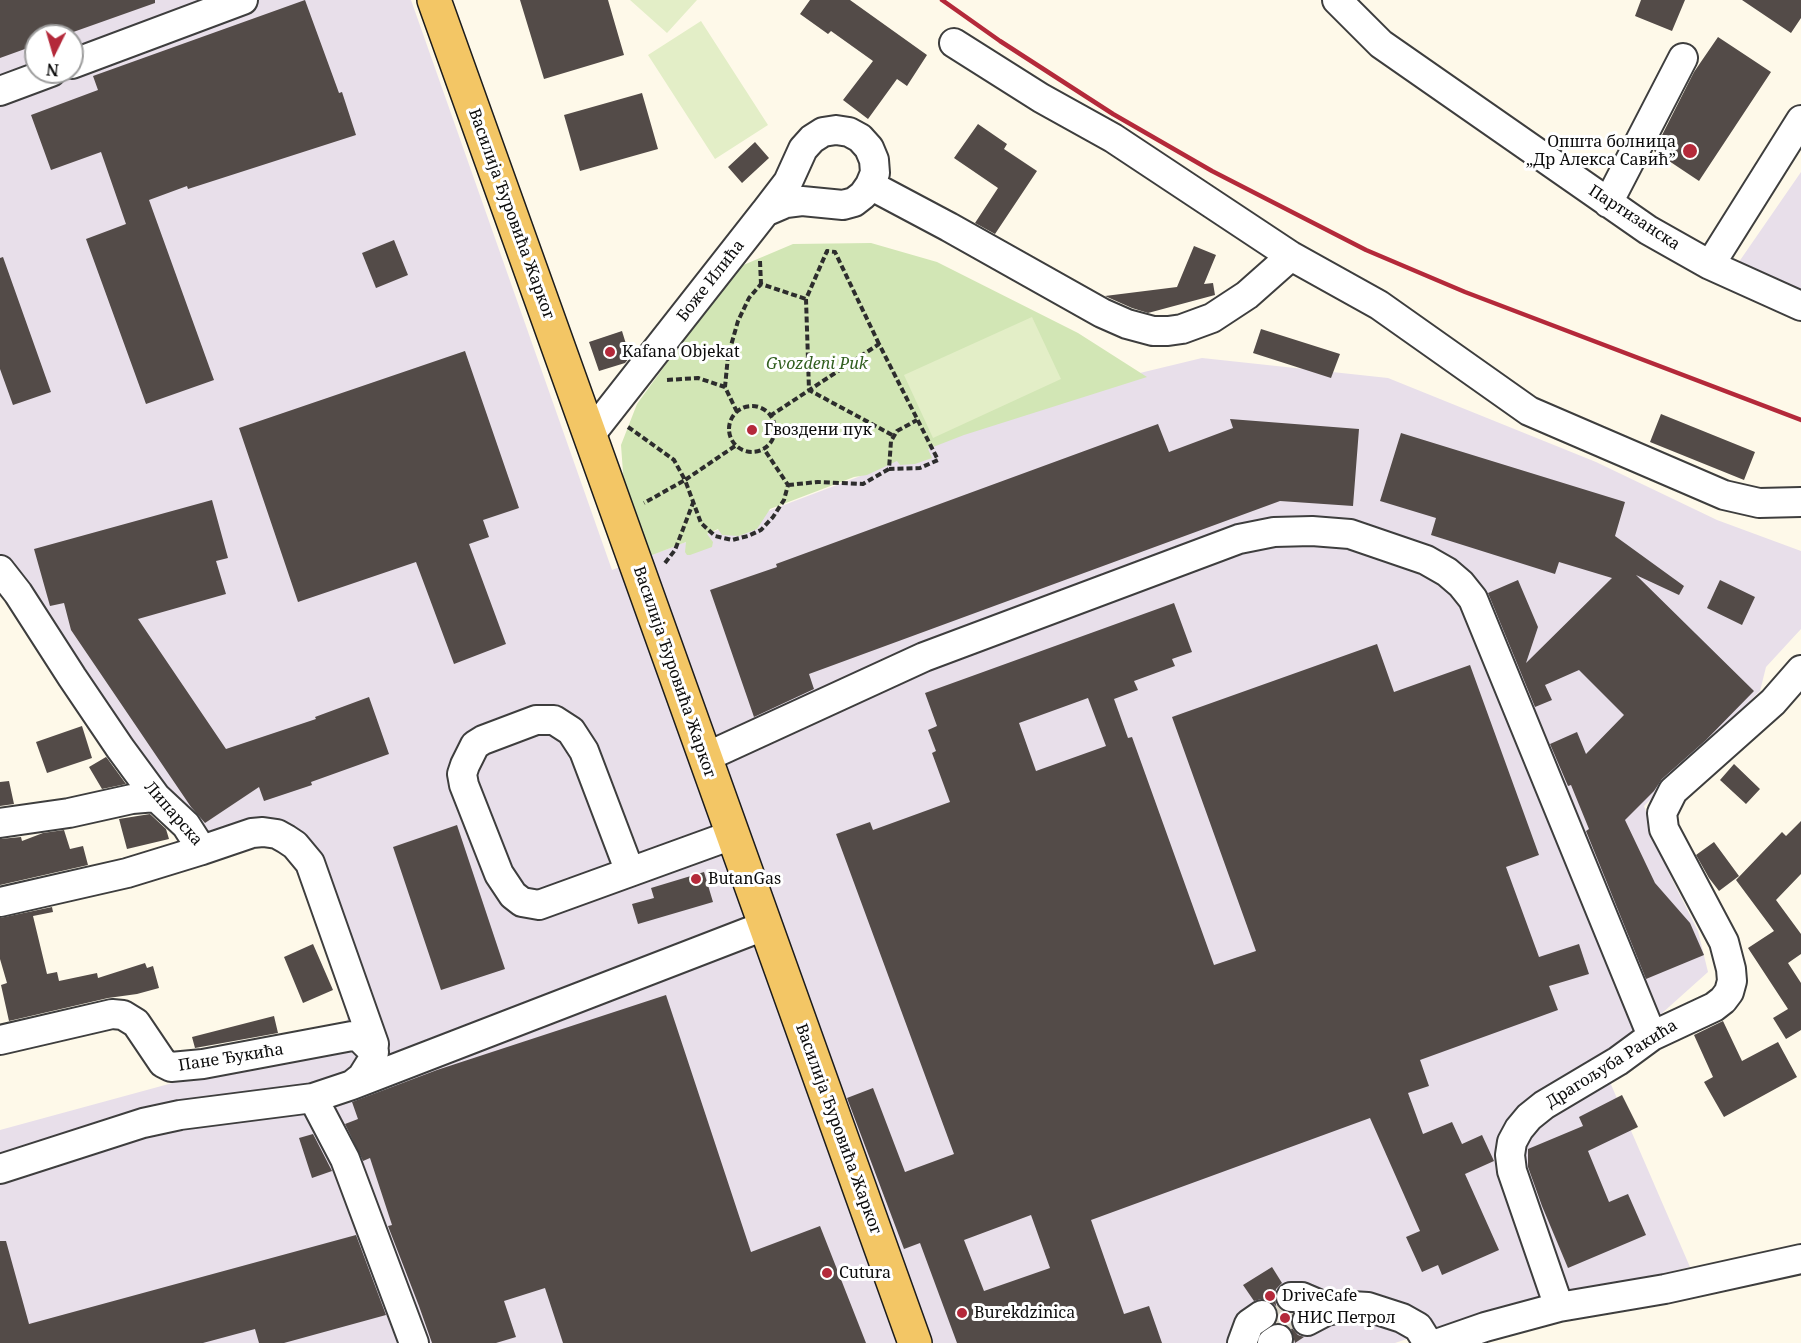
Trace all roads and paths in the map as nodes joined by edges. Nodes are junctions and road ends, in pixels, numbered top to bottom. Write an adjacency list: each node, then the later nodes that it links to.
1 (243, 0): 6 (street)
2 (434, 0): 25 (main road, Василија Ђуровића Жарког)
3 (1337, 0): 11 (street, Партизанска)
4 (954, 43): 13 (street)
5 (1683, 58): 11 (street)
6 (84, 60)
7 (24, 82): 8 (street)
8 (0, 91)
9 (1801, 120): 14 (street)
10 (870, 185): 12 (street); 12 (street, Боже Илића); 13 (street)
11 (1608, 203): 14 (street, Партизанска)
12 (765, 212): 25 (street, Боже Илића)
13 (1291, 256): 34 (street)
14 (1710, 265): 16 (street, Партизанска)
15 (806, 299): 17 (path); 18 (path); 20 (path)
16 (1801, 306)
17 (879, 344): 20 (path); 23 (path)
18 (725, 387): 19 (path); 21 (path)
19 (661, 388)
20 (809, 390): 22 (path); 27 (path)
21 (736, 412): 22 (path); 28 (path)
22 (770, 416): 29 (path)
23 (917, 420): 27 (path); 30 (path)
24 (637, 422): 26 (path)
25 (599, 424): 26 (path); 35 (main road, Василија Ђуровића Жарког)
26 (631, 430): 31 (path)
27 (894, 436): 30 (path)
28 (735, 446): 29 (path); 31 (path)
29 (764, 449): 32 (path)
30 (889, 469): 32 (path)
31 (686, 480): 33 (path); 35 (path)
32 (788, 485): 33 (path)
33 (693, 502): 37 (path)
34 (1801, 502)
35 (619, 516): 37 (main road, Василија Ђуровића Жарког)
36 (0, 570): 40 (street, Липарска)
37 (642, 581): 39 (main road, Василија Ђуровића Жарког)
38 (1801, 670): 47 (street, Драгољуба Ракића)
39 (704, 758): 42 (main road, Василија Ђуровића Жарког); 47 (street)
40 (156, 797): 41 (street); 43 (street, Липарска)
41 (0, 823)
42 (732, 835): 44 (street); 46 (main road, Василија Ђуровића Жарког)
43 (202, 850): 45 (street); 49 (street, Липарска)
44 (630, 872): 44 (street)
45 (0, 902)
46 (764, 926): 50 (street); 58 (main road, Василија Ђуровића Жарког)
47 (1652, 1036): 54 (street, Драгољуба Ракића)
48 (0, 1040): 49 (street, Пане Ђукића)
49 (374, 1052): 50 (street)
50 (352, 1085): 51 (street)
51 (313, 1098): 52 (street); 57 (street)
52 (0, 1169)
53 (1801, 1259): 54 (street)
54 (1559, 1307): 61 (street)
55 (1310, 1308): 60 (street)
56 (1270, 1331): 59 (street)
57 (414, 1343)
58 (915, 1343)
59 (1243, 1343)
60 (1428, 1343)
61 (1439, 1343)

